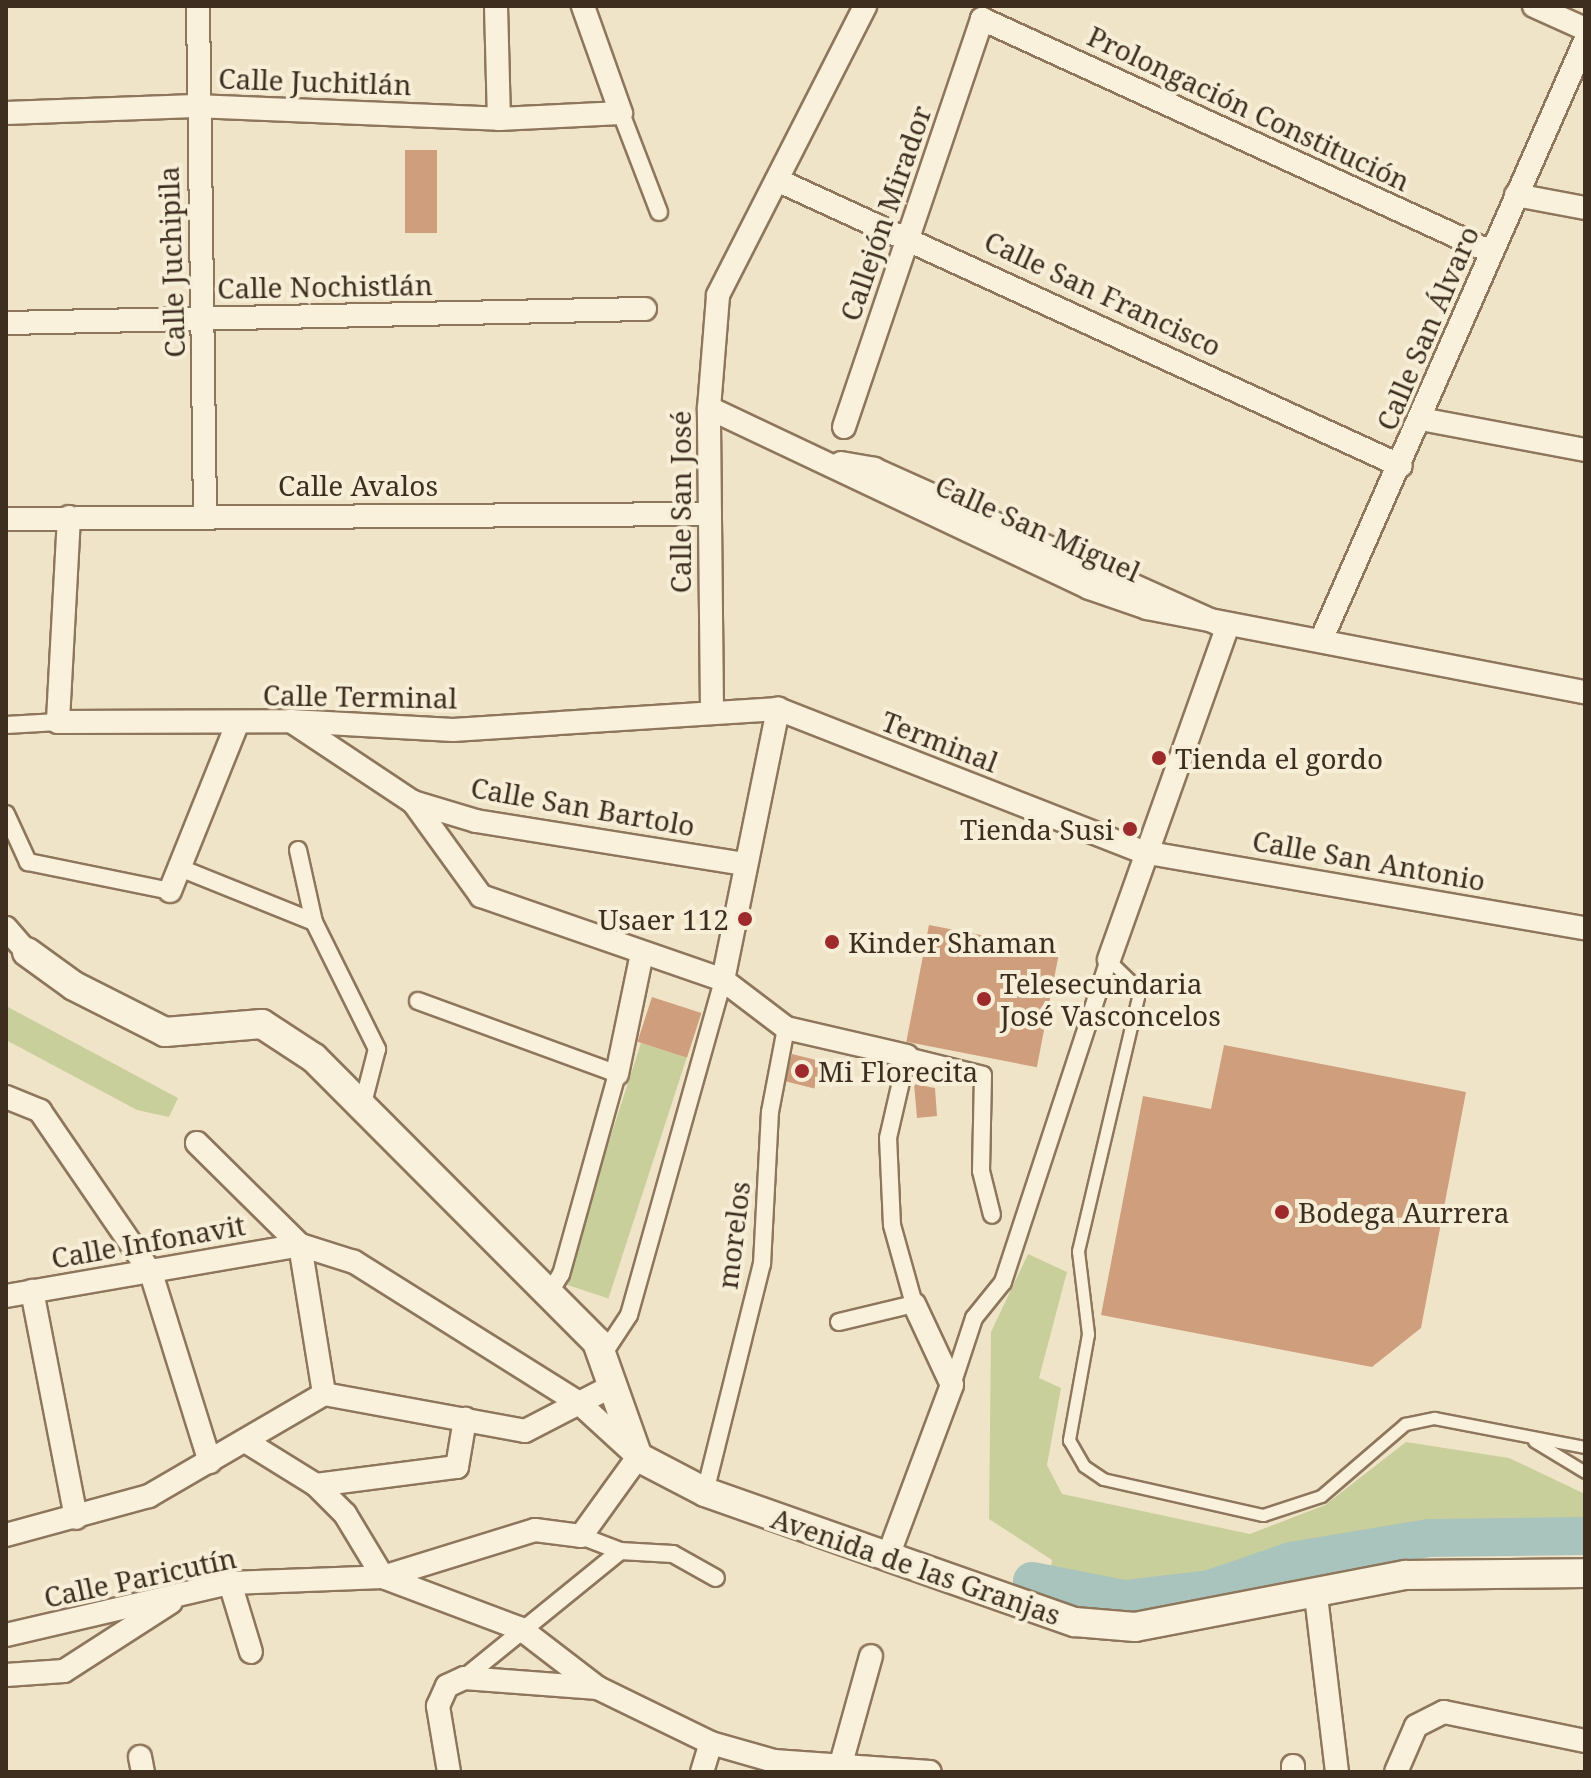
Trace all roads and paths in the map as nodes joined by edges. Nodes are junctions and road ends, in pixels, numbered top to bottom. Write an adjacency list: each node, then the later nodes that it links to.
1 (198, 6): 9 (street, Calle Juchipila)
2 (496, 6): 12 (street)
3 (583, 6): 11 (street)
4 (865, 6): 13 (street)
5 (1534, 6): 7 (street)
6 (982, 19): 17 (street, Callejón Mirador); 18 (street, Prolongación Constitución)
7 (1585, 29)
8 (1585, 41): 14 (street, Calle San Álvaro)
9 (195, 106): 10 (street, Calle Juchitlán); 12 (street, Calle Juchitlán); 20 (street, Calle Juchipila)
10 (6, 113)
11 (621, 113): 12 (street, Calle Juchitlán); 16 (street)
12 (499, 119)
13 (777, 180): 17 (street, Calle San Francisco); 22 (street, Calle San José)
14 (1516, 195): 15 (street); 18 (street, Calle San Álvaro)
15 (1585, 208)
16 (659, 212)
17 (909, 236): 24 (street, Callejón Mirador); 26 (street, Calle San Francisco)
18 (1491, 252): 23 (street, Calle San Álvaro)
19 (645, 309): 20 (street, Calle Nochistlán)
20 (206, 319): 21 (street, Calle Nochistlán); 28 (street, Calle Juchipila)
21 (6, 323)
22 (709, 408): 27 (street, Calle San José); 31 (street, Calle San Miguel)
23 (1421, 419): 25 (street); 26 (street, Calle San Álvaro)
24 (844, 427)
25 (1585, 450)
26 (1401, 466): 32 (street, Calle San Álvaro)
27 (710, 514): 28 (street, Calle Avalos); 34 (street, Calle San José)
28 (205, 515): 29 (street, Calle Avalos)
29 (69, 517): 30 (street, Calle Avalos); 37 (street)
30 (6, 519)
31 (1227, 628): 32 (street, Calle San Miguel); 43 (street)
32 (1322, 638): 33 (street, Calle San Miguel)
33 (1585, 692)
34 (712, 709): 35 (street, Terminal); 36 (street, Calle Terminal)
35 (778, 709): 43 (street, Terminal); 44 (street)
36 (291, 721): 38 (street, Calle Terminal); 40 (street)
37 (58, 722): 38 (street, Calle Terminal); 39 (street, Calle Terminal)
38 (237, 724): 45 (street)
39 (6, 725)
40 (413, 802): 44 (street, Calle San Bartolo); 51 (street)
41 (6, 814): 46 (street)
42 (298, 850): 47 (street)
43 (1143, 852): 49 (street, Calle San Antonio); 52 (street)
44 (744, 864): 53 (street)
45 (180, 868): 46 (street); 47 (street)
46 (170, 891)
47 (314, 922): 59 (street)
48 (6, 928): 50 (street)
49 (1585, 928)
50 (16, 949): 59 (street)
51 (642, 953): 53 (street); 57 (street)
52 (1109, 960): 70 (street); 75 (lane)
53 (723, 980): 55 (street); 69 (street)
54 (418, 1001): 57 (street)
55 (786, 1028): 56 (street); 82 (street, morelos)
56 (907, 1056): 61 (street); 67 (street)
57 (617, 1074): 65 (street)
58 (6, 1097): 63 (street)
59 (363, 1103): 65 (street)
60 (197, 1143): 62 (street)
61 (992, 1215)
62 (300, 1245): 63 (street, Calle Infonavit); 72 (street); 73 (street, Avenida de las Granjas)
63 (151, 1273): 64 (street, Calle Infonavit); 79 (street)
64 (32, 1291): 66 (street, Calle Infonavit); 83 (street)
65 (549, 1293): 69 (street)
66 (6, 1296)
67 (914, 1304): 68 (street); 70 (street)
68 (839, 1322)
69 (602, 1356): 71 (street)
70 (952, 1385): 87 (street)
71 (612, 1386): 73 (street); 78 (street)
72 (324, 1394): 74 (street); 76 (street)
73 (579, 1403): 74 (street); 78 (street, Avenida de las Granjas)
74 (465, 1419): 81 (street)
75 (1531, 1439): 77 (lane); 80 (lane)
76 (245, 1441): 79 (street); 81 (street)
77 (1585, 1447)
78 (638, 1457): 82 (street, Avenida de las Granjas); 85 (street)
79 (210, 1462): 83 (street)
80 (1585, 1472)
81 (316, 1485): 89 (street)
82 (705, 1492): 87 (street, Avenida de las Granjas)
83 (76, 1518): 84 (street)
84 (6, 1535)
85 (581, 1536): 86 (street); 89 (street)
86 (620, 1551): 90 (street); 94 (street)
87 (888, 1556): 93 (street, Avenida de las Granjas)
88 (1585, 1573): 93 (street, Avenida de las Granjas)
89 (383, 1577): 91 (street, Calle Paricutín); 94 (street)
90 (716, 1578)
91 (230, 1583): 92 (street, Calle Paricutín); 96 (street)
92 (186, 1593): 95 (street, Calle Paricutín); 98 (street)
93 (1316, 1596): 107 (street)
94 (521, 1629): 99 (street); 100 (street)
95 (6, 1635)
96 (251, 1652)
97 (871, 1656): 103 (street)
98 (6, 1675)
99 (464, 1678): 100 (street); 104 (street)
100 (598, 1688): 102 (street)
101 (1585, 1741): 108 (street)
102 (711, 1743): 103 (street); 105 (street)
103 (840, 1767): 106 (street)
104 (449, 1772)
105 (702, 1772)
106 (930, 1772)
107 (1337, 1772)
108 (1396, 1772)

